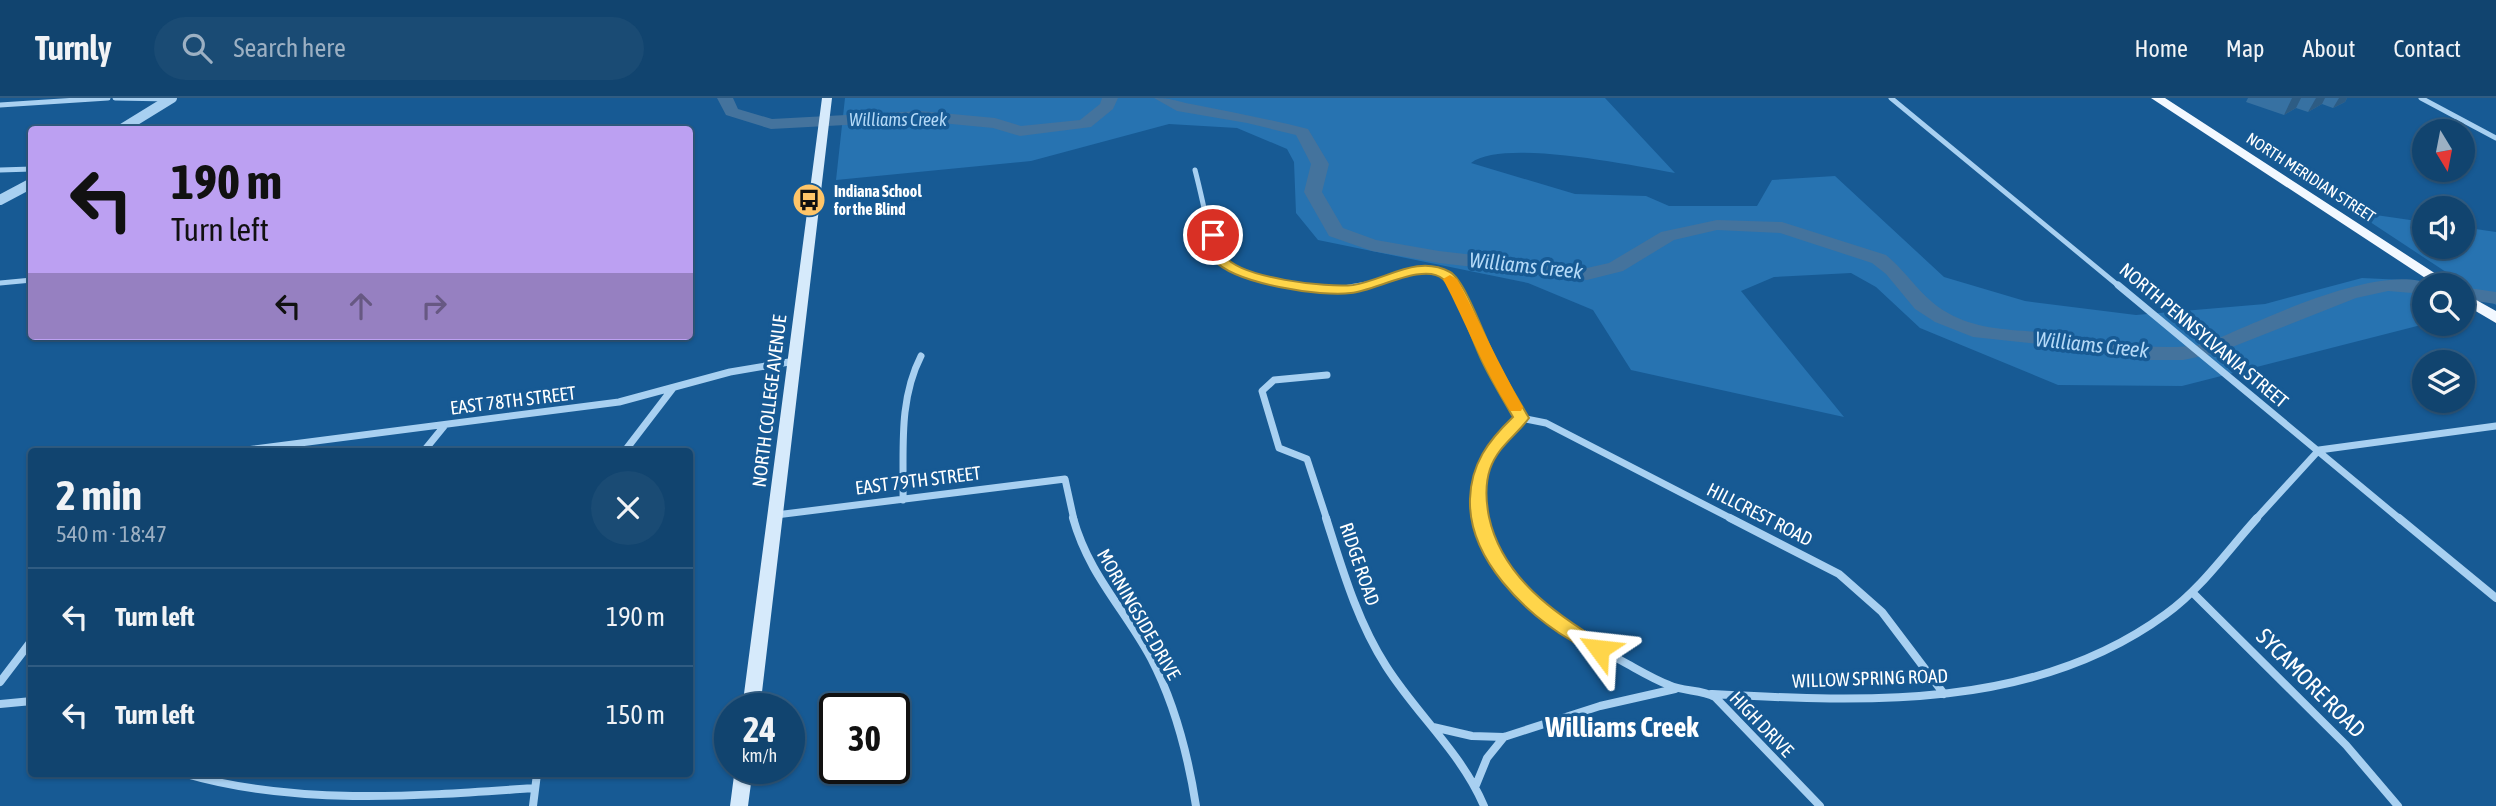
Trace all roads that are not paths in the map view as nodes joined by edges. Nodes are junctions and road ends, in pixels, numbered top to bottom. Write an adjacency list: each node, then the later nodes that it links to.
1 (108, 98): 8 (street)
2 (115, 98): 3 (street)
3 (172, 98): 9 (street)
4 (827, 98): 22 (main road, NORTH COLLEGE AVENUE)
5 (1891, 98): 31 (street, NORTH PENNSYLVANIA STREET)
6 (2157, 98): 16 (main road, NORTH MERIDIAN STREET)
7 (2421, 98): 10 (street)
8 (0, 105)
9 (126, 126)
10 (2496, 138)
11 (28, 169): 12 (street)
12 (0, 170)
13 (1195, 170): 25 (street)
14 (28, 185): 15 (street)
15 (0, 200)
16 (2428, 273)
17 (28, 281): 18 (street)
18 (0, 283)
19 (2475, 305): 20 (main road)
20 (2492, 316)
21 (921, 355): 33 (street)
22 (796, 361): 24 (street, EAST 78TH STREET); 34 (main road, NORTH COLLEGE AVENUE)
23 (1327, 375): 45 (street, RIDGE ROAD)
24 (674, 388): 26 (street, EAST 78TH STREET); 30 (street)
25 (1521, 418): 39 (street, HIGH DRIVE); 42 (street, HILLCREST ROAD)
26 (446, 424): 28 (street, EAST 78TH STREET); 29 (street)
27 (2496, 425): 31 (street)
28 (262, 448)
29 (426, 448)
30 (627, 448)
31 (2319, 450): 35 (street, WILLOW SPRING ROAD); 36 (street, NORTH PENNSYLVANIA STREET)
32 (1065, 479): 33 (street, EAST 79TH STREET); 54 (street, MORNINGSIDE DRIVE)
33 (903, 500): 34 (street, EAST 79TH STREET)
34 (776, 515): 40 (main road, NORTH COLLEGE AVENUE)
35 (2192, 592): 42 (street, WILLOW SPRING ROAD); 57 (street, SYCAMORE ROAD)
36 (2496, 598)
37 (28, 645): 38 (street)
38 (0, 682)
39 (1676, 689): 41 (street, HIGH DRIVE); 46 (street)
40 (753, 693)
41 (1711, 694): 42 (street, WILLOW SPRING ROAD); 56 (street, HIGH DRIVE)
42 (1944, 694)
43 (28, 701): 44 (street)
44 (0, 704)
45 (1433, 727): 46 (street); 50 (street, RIDGE ROAD)
46 (1504, 737): 50 (street)
47 (194, 777): 51 (street)
48 (537, 777): 51 (street)
49 (742, 784): 53 (main road)
50 (1476, 785): 55 (street, RIDGE ROAD)
51 (535, 788): 52 (street)
52 (533, 806)
53 (739, 806)
54 (1196, 806)
55 (1483, 806)
56 (1820, 806)
57 (2398, 806)

